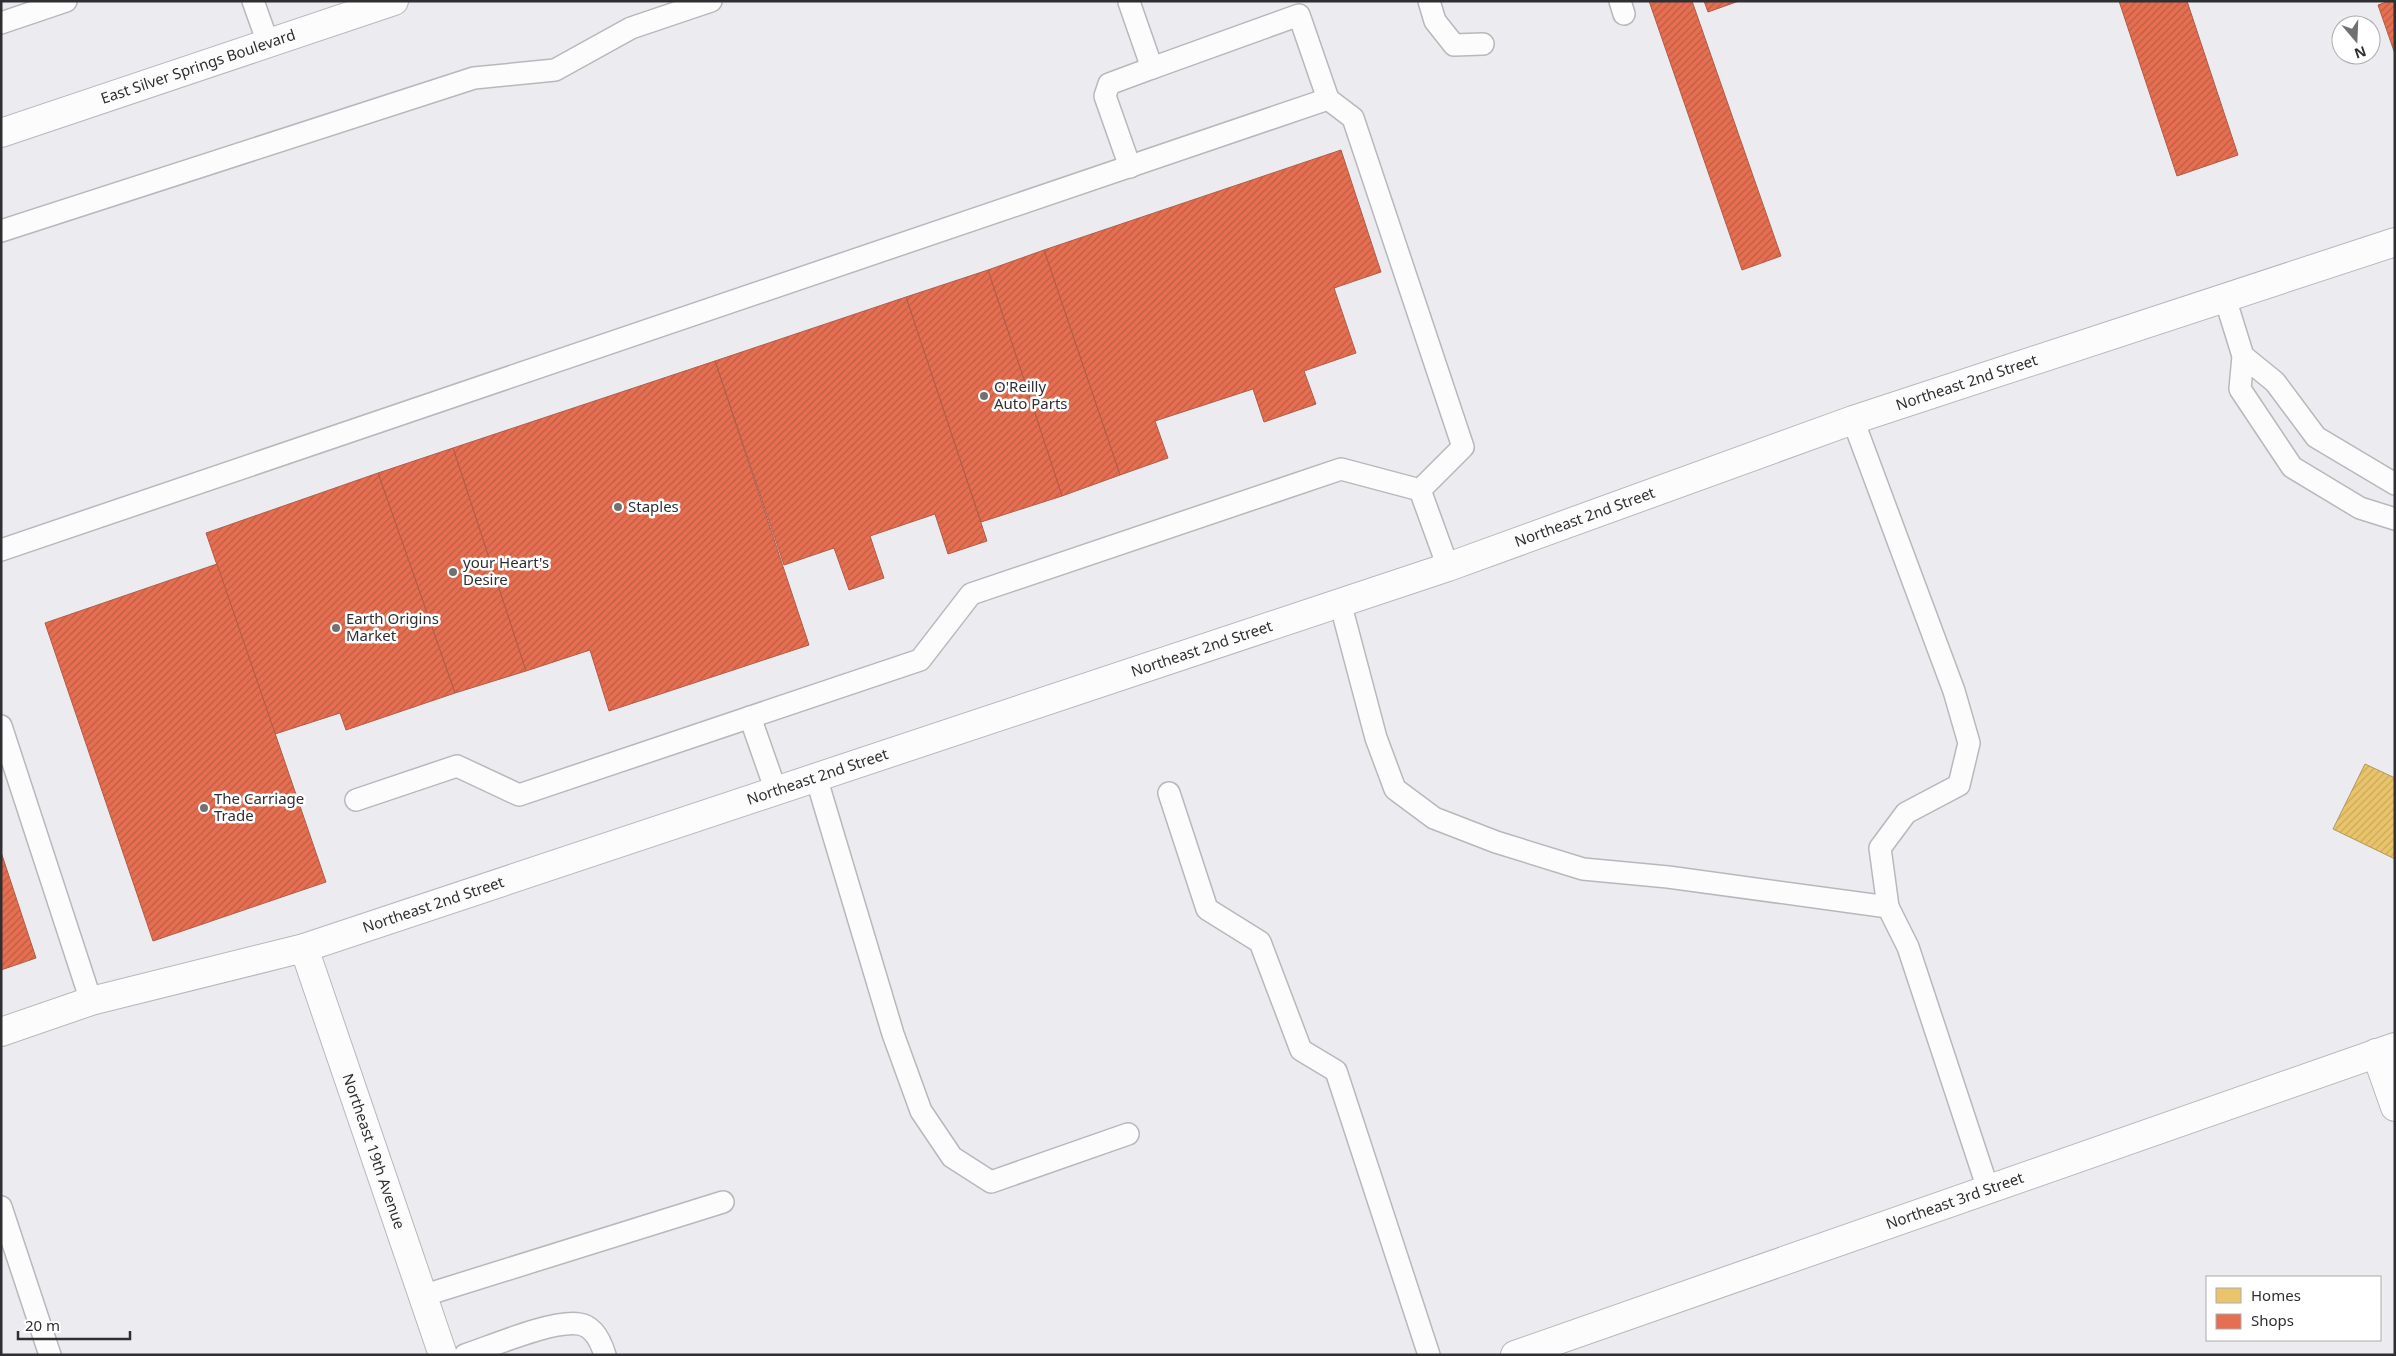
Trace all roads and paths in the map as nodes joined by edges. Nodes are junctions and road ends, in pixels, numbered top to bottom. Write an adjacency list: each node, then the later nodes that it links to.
1 (66, 1): 7 (lane)
2 (253, 1): 8 (lane)
3 (393, 1): 8 (street, East Silver Springs Boulevard)
4 (711, 1): 14 (lane)
5 (1129, 1): 10 (lane)
6 (1429, 1): 9 (lane)
7 (1, 23)
8 (268, 43): 12 (street, East Silver Springs Boulevard)
9 (1483, 44)
10 (1152, 68): 11 (lane); 13 (lane)
11 (1328, 99): 13 (lane); 20 (lane)
12 (1, 133)
13 (1130, 167): 22 (lane)
14 (1, 232)
15 (2395, 242): 16 (street, Northeast 2nd Street)
16 (2225, 298): 17 (lane); 18 (street, Northeast 2nd Street)
17 (2243, 356): 19 (lane); 21 (lane)
18 (1853, 420): 23 (street, Northeast 2nd Street); 31 (lane)
19 (2395, 484)
20 (1420, 490): 23 (lane); 25 (lane)
21 (2395, 519)
22 (1, 550)
23 (1448, 567): 24 (street, Northeast 2nd Street)
24 (1340, 602): 27 (street, Northeast 2nd Street); 31 (lane)
25 (750, 717): 28 (lane); 30 (lane)
26 (1, 726): 33 (lane)
27 (816, 778): 28 (street, Northeast 2nd Street); 37 (lane)
28 (776, 791): 32 (street, Northeast 2nd Street)
29 (1169, 793): 46 (lane)
30 (356, 800)
31 (1888, 908): 38 (lane)
32 (304, 948): 33 (street, Northeast 2nd Street); 41 (street, Northeast 19th Avenue)
33 (91, 1001): 34 (street, Northeast 2nd Street)
34 (1, 1032)
35 (2386, 1050): 36 (street); 38 (street, Northeast 3rd Street)
36 (2395, 1107)
37 (1128, 1134)
38 (1988, 1189): 47 (street, Northeast 3rd Street)
39 (723, 1202): 41 (lane)
40 (1, 1207): 42 (lane)
41 (422, 1296): 43 (street, Northeast 19th Avenue)
42 (50, 1355)
43 (443, 1355)
44 (466, 1355): 45 (lane)
45 (605, 1355)
46 (1429, 1355)
47 (1515, 1355)

